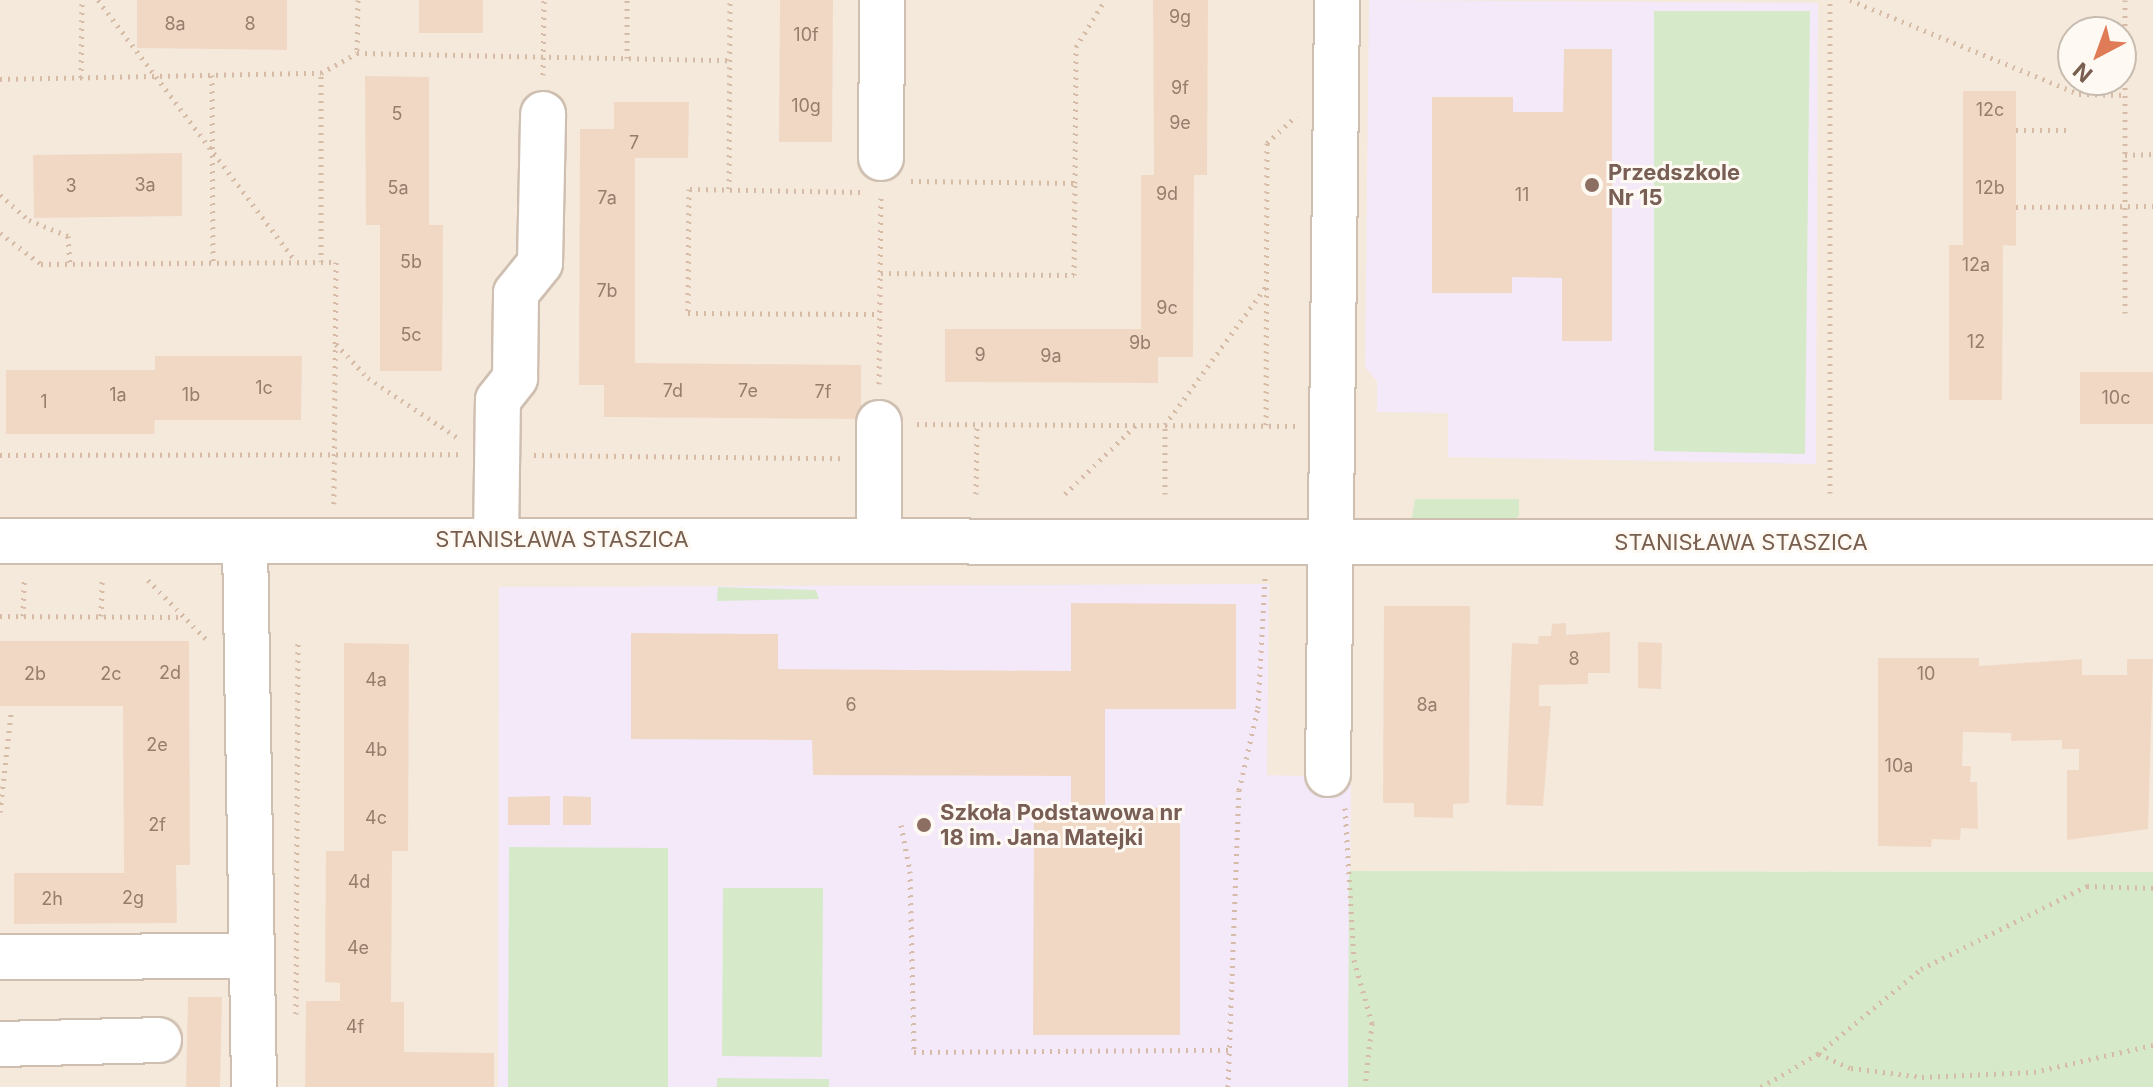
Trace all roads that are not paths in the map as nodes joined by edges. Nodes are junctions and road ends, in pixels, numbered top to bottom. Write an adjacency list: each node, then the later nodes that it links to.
1 (882, 0): 4 (street)
2 (1337, 0): 8 (street)
3 (543, 114): 6 (street)
4 (889, 169)
5 (880, 441): 7 (street)
6 (496, 540): 7 (street, STANISŁAWA STASZICA); 9 (street, STANISŁAWA STASZICA)
7 (879, 541): 8 (street, STANISŁAWA STASZICA)
8 (1329, 541): 10 (street, STANISŁAWA STASZICA); 12 (street)
9 (245, 542): 11 (street, STANISŁAWA STASZICA); 13 (street)
10 (2153, 542)
11 (12, 555)
12 (1328, 767)
13 (251, 956): 14 (street); 17 (street)
14 (0, 957)
15 (159, 1040): 16 (street)
16 (0, 1044)
17 (254, 1087)

